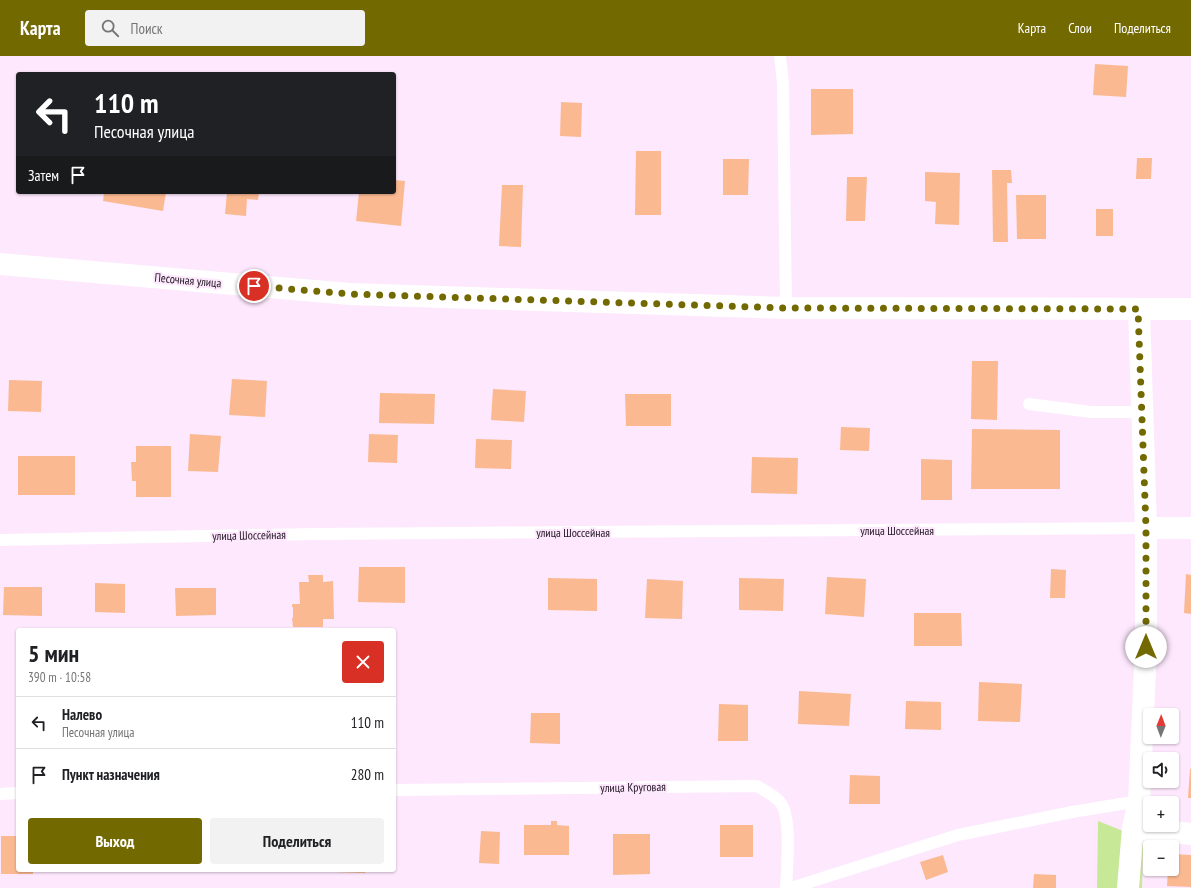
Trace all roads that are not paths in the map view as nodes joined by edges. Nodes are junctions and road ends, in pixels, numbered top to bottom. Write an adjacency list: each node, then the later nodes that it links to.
1 (780, 56): 3 (lane)
2 (0, 264): 3 (street, Песочная улица)
3 (786, 308): 4 (street, Песочная улица)
4 (1138, 309): 5 (street, Песочная улица); 7 (street)
5 (1191, 309)
6 (1029, 404): 7 (lane)
7 (1142, 412): 8 (street)
8 (1146, 528): 9 (street); 10 (lane, улица Шоссейная); 14 (street)
9 (1191, 528)
10 (0, 540)
11 (396, 790): 17 (lane, улица Круговая)
12 (16, 793): 13 (lane)
13 (0, 794)
14 (1139, 801): 15 (street); 18 (lane)
15 (1132, 828): 16 (street); 19 (street)
16 (1191, 834)
17 (786, 888)
18 (792, 888)
19 (1128, 888)

